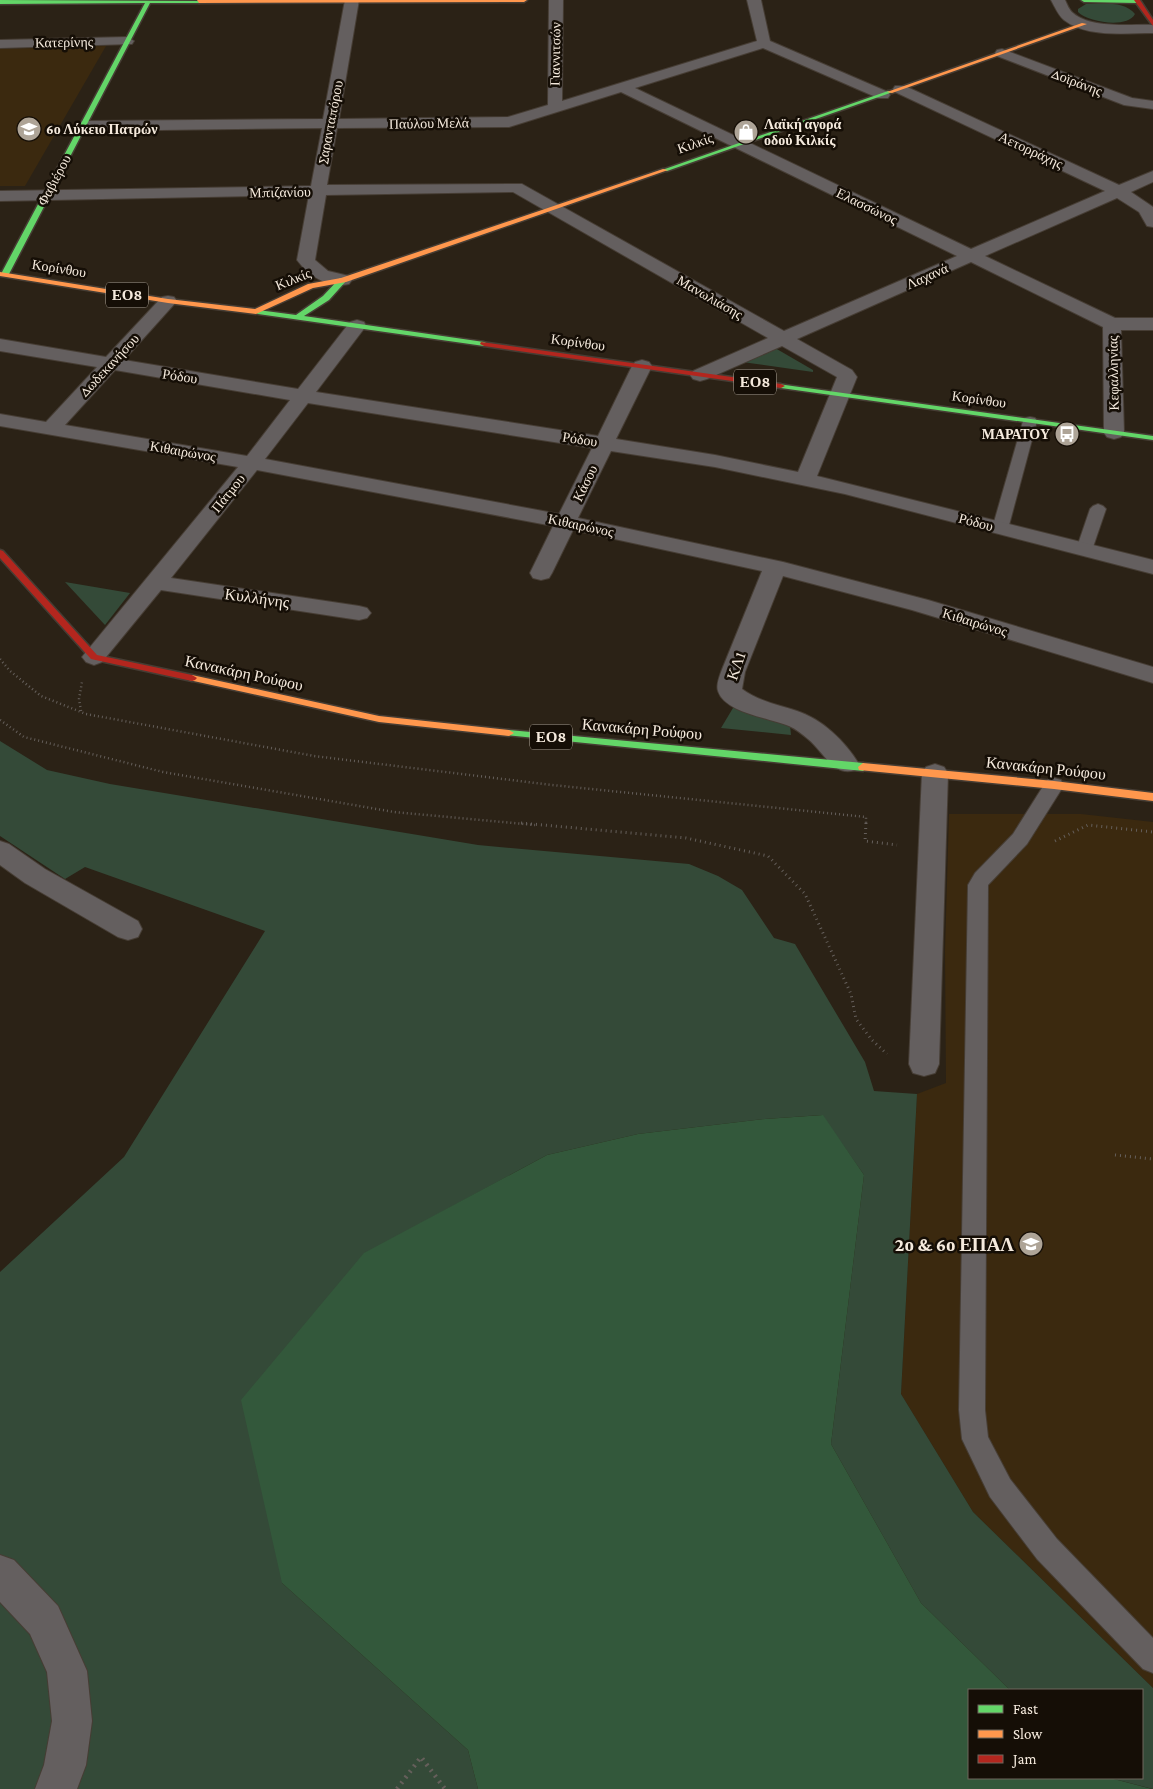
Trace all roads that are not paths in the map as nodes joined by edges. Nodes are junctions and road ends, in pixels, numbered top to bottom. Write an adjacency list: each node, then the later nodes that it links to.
1 (524, 0): 8 (main road)
2 (556, 0): 21 (street, Γιαννιτσών)
3 (754, 0): 14 (street)
4 (1058, 0): 10 (street)
5 (1084, 0): 6 (main road)
6 (1137, 0): 11 (main road)
7 (148, 1): 8 (main road); 9 (main road); 13 (main road, Φαβιέρου)
8 (352, 1): 22 (street, Σαρανταπόρου)
9 (0, 2)
10 (1084, 24): 12 (street); 16 (main road, Κιλκίς)
11 (1153, 24)
12 (1153, 29)
13 (127, 41): 15 (street, Κατερίνης); 23 (main road, Φαβιέρου)
14 (764, 43): 17 (street, Παύλου Μελά); 19 (street)
15 (0, 44)
16 (1002, 53): 18 (main road, Κιλκίς); 20 (street, Δοϊράνης)
17 (622, 87): 21 (street, Παύλου Μελά); 24 (street, Ελασσώνος)
18 (900, 89): 19 (main road, Κιλκίς); 27 (street, Αετορράχης)
19 (883, 95): 24 (main road, Κιλκίς)
20 (1153, 106)
21 (555, 108): 22 (street, Παύλου Μελά)
22 (331, 125): 23 (street, Παύλου Μελά); 26 (street, Σαρανταπόρου)
23 (83, 126): 29 (main road, Φαβιέρου)
24 (739, 144): 30 (main road, Κιλκίς); 32 (street, Ελασσώνος)
25 (1153, 176): 27 (street, Λαχανά)
26 (317, 190): 29 (street, Μπιζανίου); 30 (street, Μπιζανίου); 34 (street, Σαρανταπόρου)
27 (1118, 191): 31 (street, Αετορράχης); 32 (street, Λαχανά)
28 (0, 196): 29 (street, Μπιζανίου)
29 (46, 197): 33 (main road, Φαβιέρου)
30 (555, 208): 34 (main road, Κιλκίς); 41 (street, Μανωλιάσης)
31 (1153, 222)
32 (971, 256): 38 (street, Ελασσώνος); 41 (street, Λαχανά)
33 (2, 276): 35 (main road, Κορίνθου / ΕΟ8)
34 (343, 280): 36 (main road, Κιλκίς); 37 (main road, Κιλκίς)
35 (168, 301): 36 (main road, Κορίνθου / ΕΟ8); 43 (street, Δωδεκανήσου)
36 (256, 312): 37 (main road, Κορίνθου / ΕΟ8)
37 (297, 318): 40 (main road, Κορίνθου / ΕΟ8)
38 (1112, 324): 39 (street, Κεφαλληνίας); 51 (street, Κεφαλληνίας)
39 (1153, 324)
40 (357, 326): 44 (main road, Κορίνθου / ΕΟ8); 47 (street, Πάτμου)
41 (784, 339): 45 (street, Λαχανά); 46 (street, Μανωλιάσης)
42 (0, 345): 43 (street, Ρόδου)
43 (109, 364): 47 (street, Ρόδου); 50 (street, Δωδεκανήσου)
44 (642, 366): 45 (main road, Κορίνθου / ΕΟ8); 53 (street, Κάσου)
45 (700, 375): 46 (main road, Κορίνθου / ΕΟ8)
46 (841, 395): 49 (main road, Κορίνθου / ΕΟ8); 55 (street)
47 (304, 396): 53 (street, Ρόδου); 54 (street, Πάτμου)
48 (0, 420): 50 (street, Κιθαιρώνος)
49 (1030, 421): 51 (main road, Κορίνθου / ΕΟ8); 58 (lane)
50 (51, 428): 54 (street, Κιθαιρώνος)
51 (1114, 433): 52 (main road, Κορίνθου / ΕΟ8)
52 (1153, 438)
53 (605, 443): 55 (street, Ρόδου); 57 (street, Κάσου)
54 (252, 463): 57 (street, Κιθαιρώνος); 64 (street, Πάτμου)
55 (805, 479): 58 (street, Ρόδου)
56 (1098, 509): 59 (lane)
57 (566, 522): 61 (street, Κιθαιρώνος); 63 (street, Κάσου)
58 (1000, 529): 59 (street, Ρόδου)
59 (1084, 550): 62 (street, Ρόδου)
60 (0, 553): 66 (main road)
61 (775, 567): 67 (street, Κιθαιρώνος); 68 (street, ΚΛ1)
62 (1153, 567)
63 (541, 573)
64 (155, 582): 65 (street, Κυλλήνης); 66 (street, Πάτμου)
65 (360, 613)
66 (94, 657): 68 (main road, Κανακάρη Ρούφου / ΕΟ8)
67 (1153, 675)
68 (846, 764): 69 (main road, Κανακάρη Ρούφου / ΕΟ8)
69 (935, 773): 70 (main road, Κανακάρη Ρούφου / ΕΟ8); 74 (street)
70 (1054, 784): 71 (main road, Κανακάρη Ρούφου / ΕΟ8); 76 (lane)
71 (1153, 797)
72 (0, 851): 73 (street)
73 (128, 929)
74 (924, 1064)
75 (0, 1574): 77 (street)
76 (1153, 1659)
77 (56, 1789)

